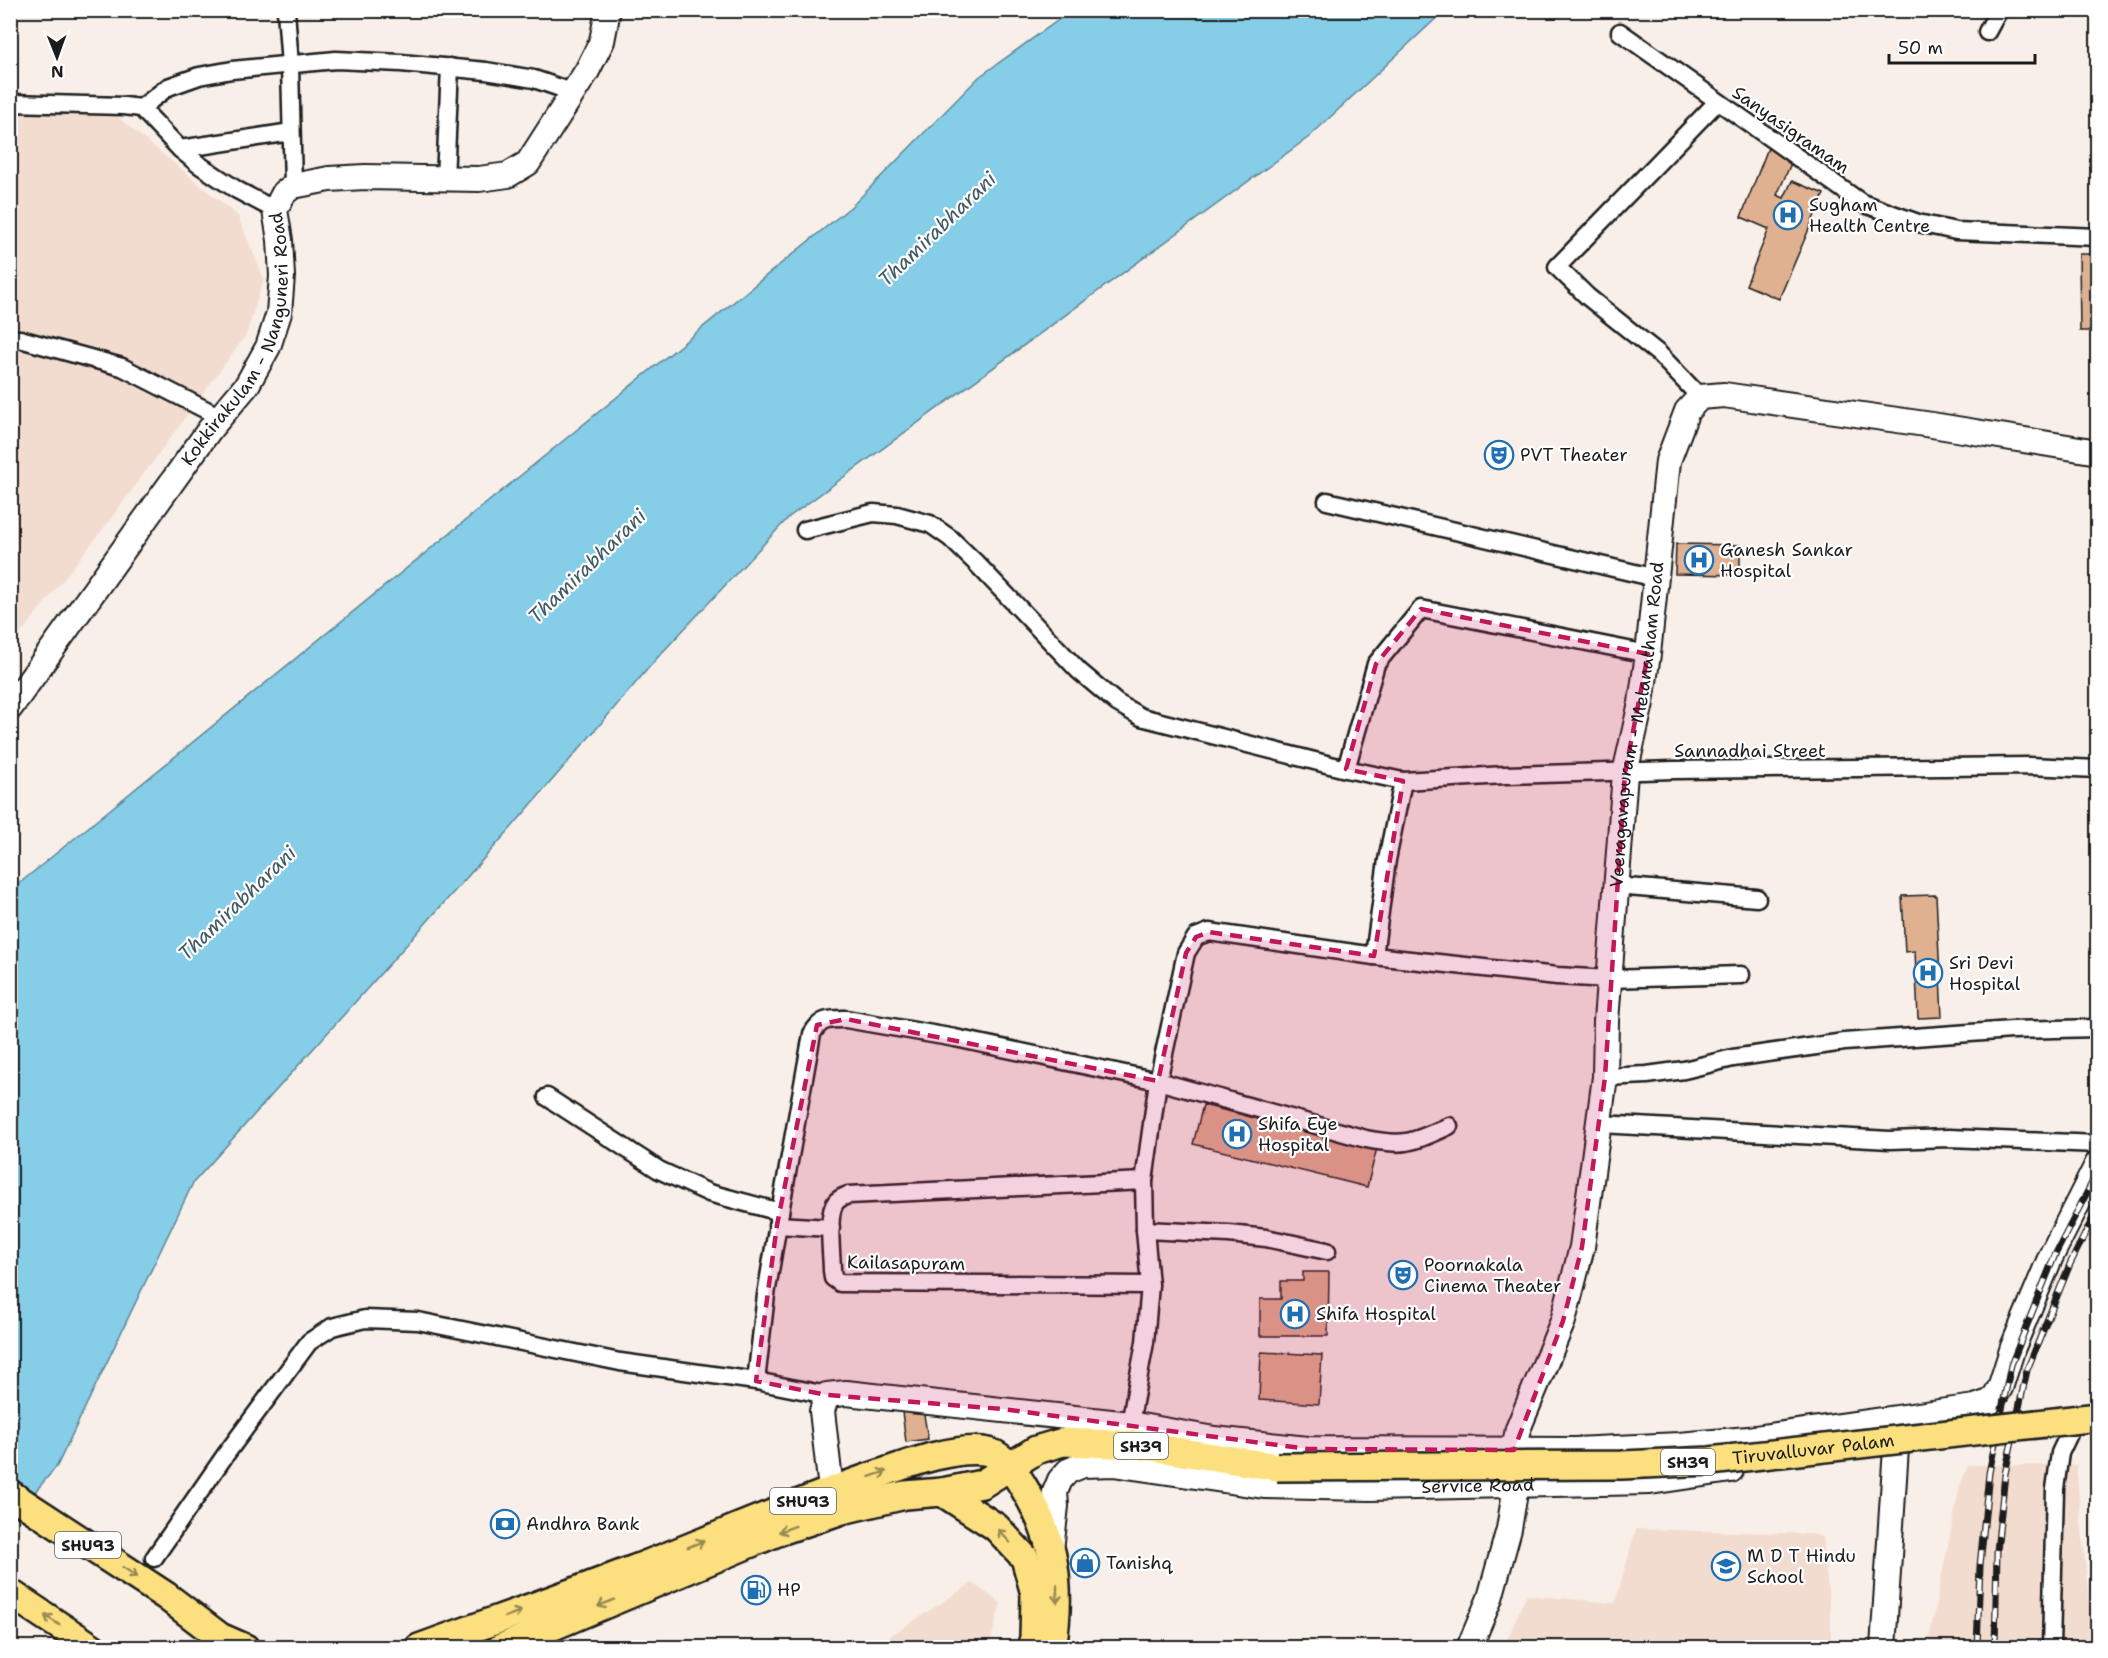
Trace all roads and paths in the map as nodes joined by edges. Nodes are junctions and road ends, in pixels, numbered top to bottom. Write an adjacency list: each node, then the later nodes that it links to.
1 (286, 10): 6 (street)
2 (608, 10): 8 (main road, Kokkirakulam - Nanguneri Road)
3 (1999, 10): 5 (street)
4 (1620, 32): 9 (street, Sanyasigramam)
5 (1987, 32)
6 (290, 66): 7 (street); 11 (street); 12 (street)
7 (450, 67): 8 (street); 14 (street)
8 (572, 92): 14 (main road, Kokkirakulam - Nanguneri Road)
9 (1717, 102): 17 (street, Sanyasigramam); 19 (street)
10 (10, 103): 11 (street)
11 (141, 108): 13 (street)
12 (291, 132): 13 (street); 15 (street)
13 (180, 149): 16 (street)
14 (445, 179): 15 (main road, Kokkirakulam - Nanguneri Road)
15 (293, 186): 16 (main road, Kokkirakulam - Nanguneri Road)
16 (275, 210): 20 (main road, Kokkirakulam - Nanguneri Road)
17 (2097, 237)
18 (10, 339): 20 (street)
19 (1700, 397): 21 (main road); 24 (main road, Veeragavapuram - Melanatham Road)
20 (220, 417): 26 (main road, Kokkirakulam - Nanguneri Road)
21 (2097, 452)
22 (1327, 501): 24 (street)
23 (805, 530): 27 (street, Sannadhai Street)
24 (1656, 578): 25 (main road, Veeragavapuram - Melanatham Road)
25 (1648, 654): 27 (street); 29 (main road, Veeragavapuram - Melanatham Road)
26 (10, 708)
27 (1347, 769): 30 (street, Sannadhai Street)
28 (2097, 769): 29 (street, Sannadhai Street)
29 (1625, 773): 30 (street, Sannadhai Street); 31 (main road, Veeragavapuram - Melanatham Road)
30 (1403, 781): 33 (street)
31 (1616, 886): 32 (street); 35 (main road, Veeragavapuram - Melanatham Road)
32 (1757, 898)
33 (1374, 956): 35 (street); 38 (street)
34 (1741, 975): 35 (street)
35 (1609, 980): 37 (main road, Veeragavapuram - Melanatham Road)
36 (2097, 1028): 37 (street)
37 (1605, 1077): 40 (main road, Veeragavapuram - Melanatham Road)
38 (1158, 1081): 41 (street); 44 (street); 45 (street)
39 (547, 1097): 45 (street)
40 (1600, 1124): 42 (street); 58 (main road, Veeragavapuram - Melanatham Road)
41 (1449, 1126)
42 (2097, 1144)
43 (2097, 1163): 52 (main road)
44 (1144, 1181): 46 (street, Kailasapuram); 47 (street)
45 (778, 1218): 46 (street); 50 (street)
46 (831, 1228): 49 (street, Kailasapuram)
47 (1145, 1230): 48 (street); 49 (street)
48 (1327, 1251)
49 (1150, 1285): 54 (street)
50 (756, 1382): 51 (street); 65 (street)
51 (827, 1395): 54 (main road); 61 (main road)
52 (1901, 1416): 57 (main road); 58 (main road)
53 (2097, 1417): 59 (main road, Tiruvalluvar Palam / SH39, bridge)
54 (1130, 1424): 58 (main road)
55 (2069, 1434): 76 (street)
56 (1971, 1438): 57 (main road, Service Road)
57 (1896, 1448): 60 (main road, Service Road); 75 (main road)
58 (1514, 1450): 60 (main road, Veeragavapuram - Melanatham Road)
59 (1010, 1466): 61 (main road, SHU93, one-way to 59); 62 (main road); 64 (main road)
60 (1516, 1486): 64 (main road, Service Road); 74 (main road, Veeragavapuram - Melanatham Road)
61 (831, 1490): 67 (main road, SHU93, one-way to 61)
62 (942, 1492): 71 (main road, SHU93, one-way to 71); 72 (main road, one-way to 62)
63 (10, 1494): 69 (main road, SHU93, one-way to 69)
64 (1051, 1550): 73 (main road, one-way to 73)
65 (154, 1558)
66 (10, 1593): 68 (main road, one-way to 66)
67 (475, 1638): 70 (main road, SHU93)
68 (93, 1647)
69 (245, 1647)
70 (419, 1647)
71 (501, 1647)
72 (1031, 1647)
73 (1052, 1647)
74 (1468, 1647)
75 (1883, 1647)
76 (2051, 1647)

